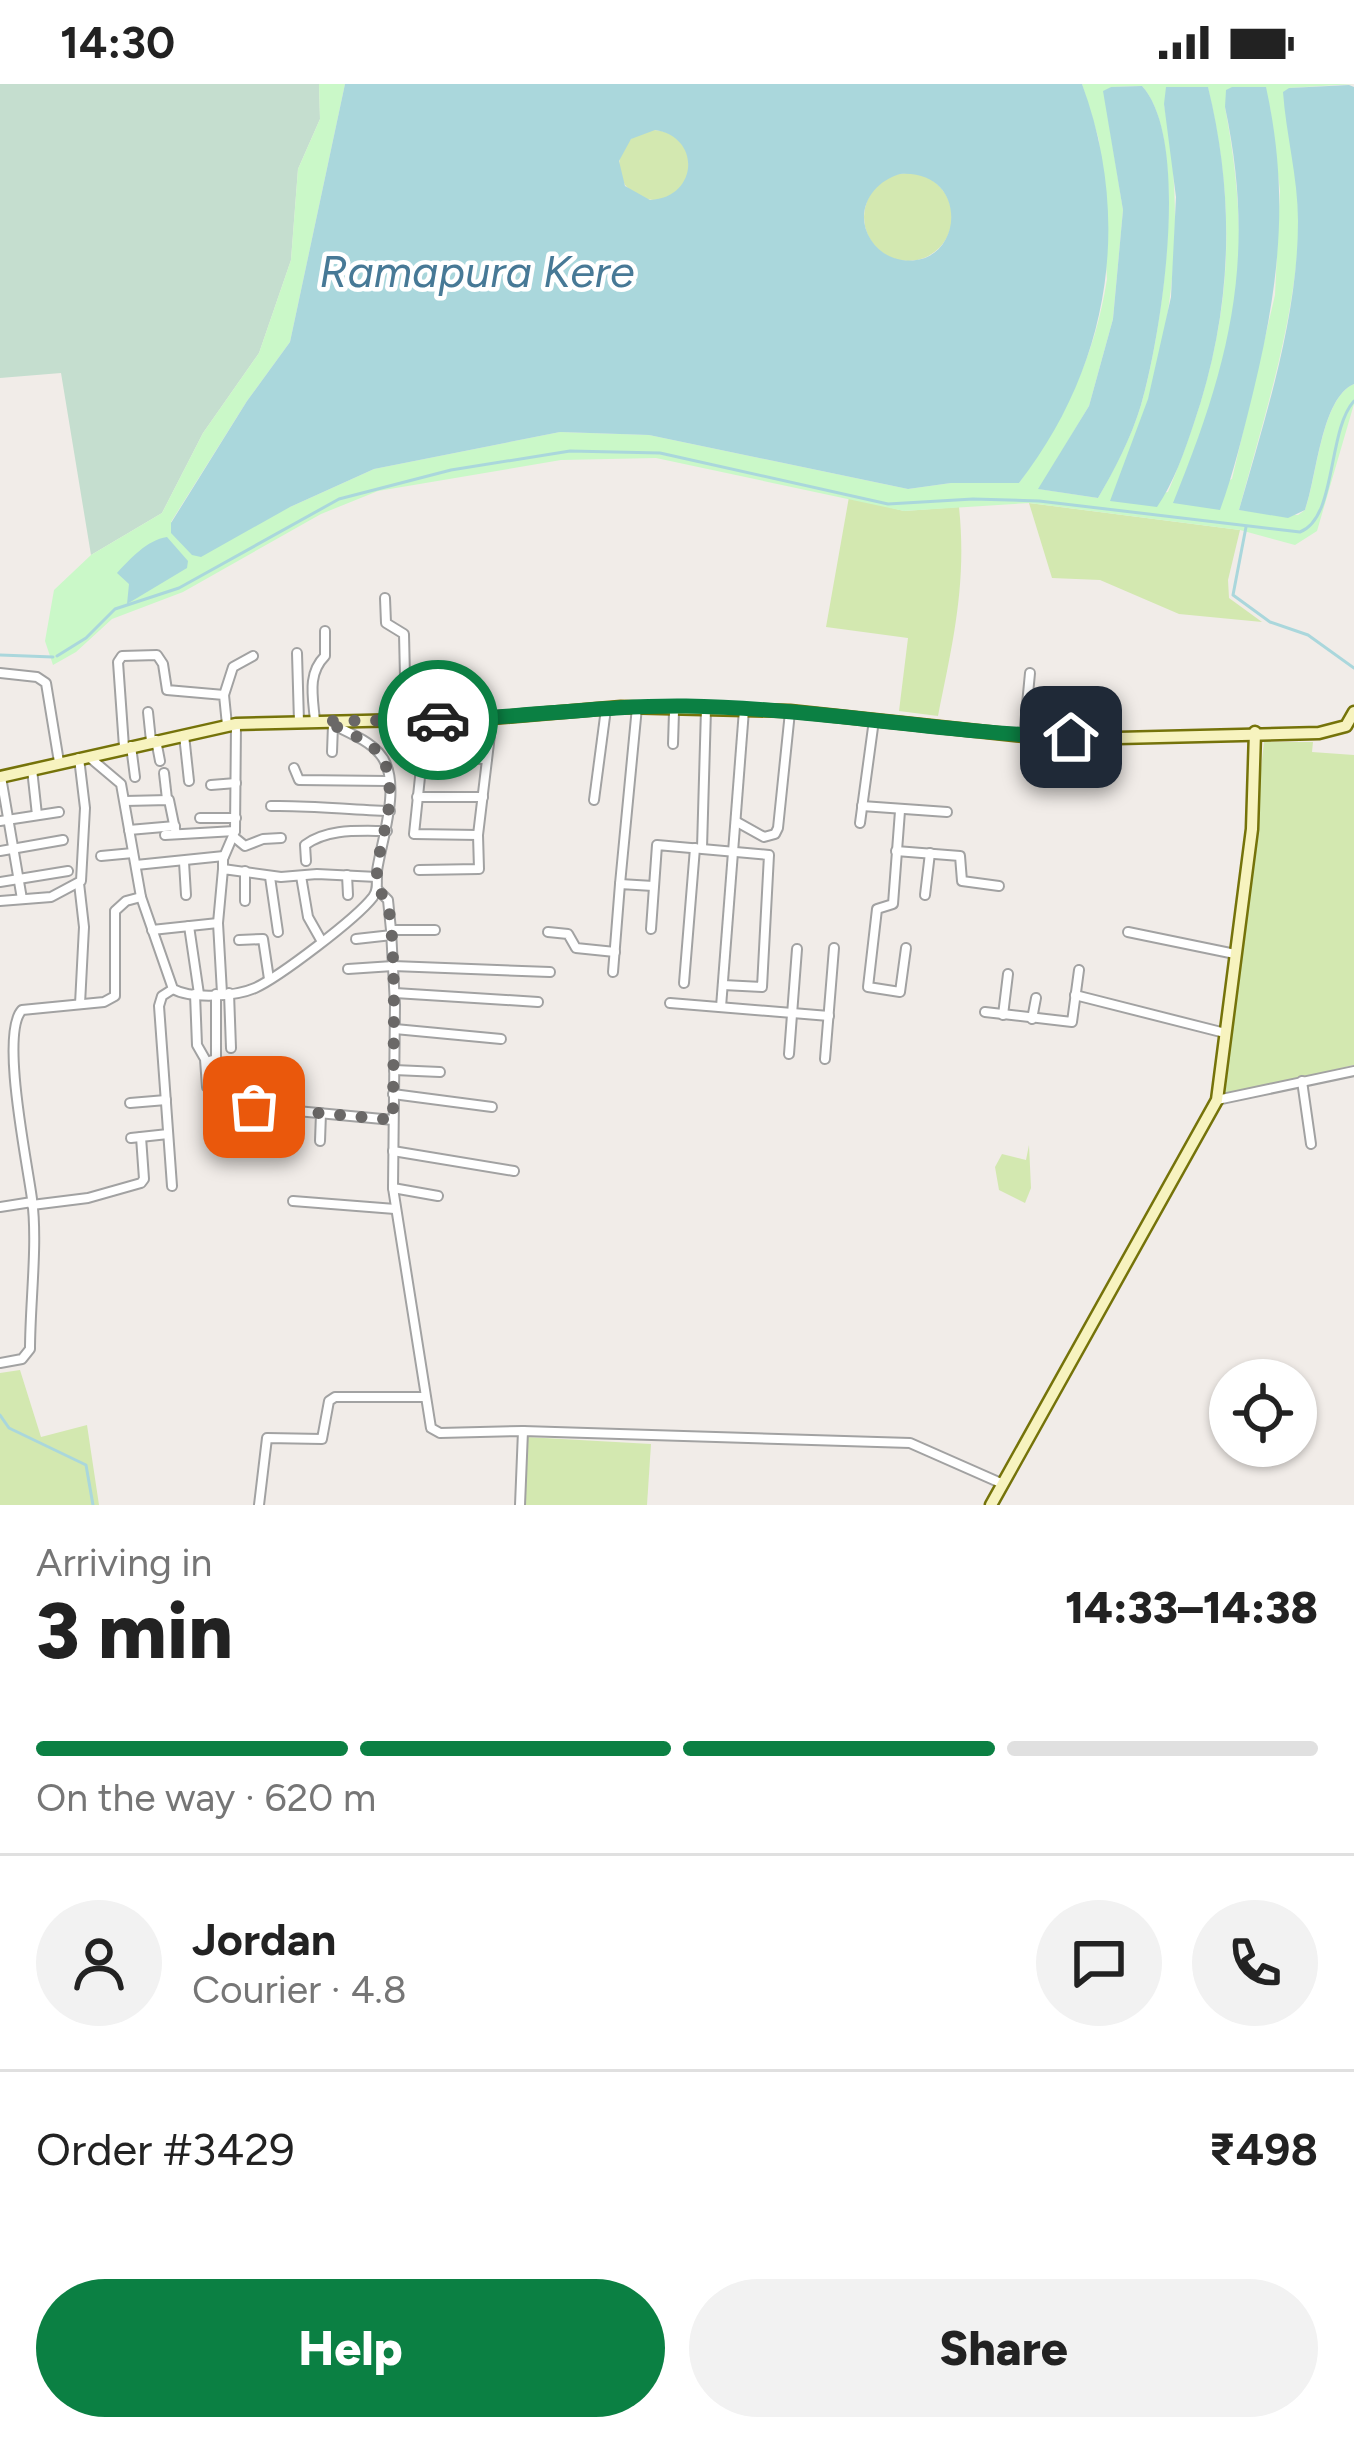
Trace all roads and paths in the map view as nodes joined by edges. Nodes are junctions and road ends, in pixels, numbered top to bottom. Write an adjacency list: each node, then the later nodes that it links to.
1 (385, 598): 19 (street)
2 (325, 631): 23 (street)
3 (297, 653): 22 (street)
4 (253, 656): 7 (street)
5 (0, 673): 36 (street)
6 (1030, 674): 27 (street)
7 (224, 695): 24 (street); 30 (street)
8 (688, 706): 10 (main road); 11 (main road); 16 (street)
9 (638, 707): 10 (main road); 12 (main road); 95 (street)
10 (653, 707): 16 (street)
11 (706, 707): 13 (main road); 71 (street)
12 (605, 709): 18 (main road); 49 (street)
13 (744, 709): 14 (main road); 61 (street)
14 (790, 711): 21 (main road); 61 (street)
15 (148, 712): 28 (street)
16 (674, 712): 29 (street)
17 (1354, 712): 25 (main road)
18 (492, 718): 20 (main road); 34 (street)
19 (406, 720): 20 (main road); 23 (main road)
20 (426, 720): 33 (street)
21 (874, 720): 27 (main road); 52 (street)
22 (299, 722): 23 (main road); 24 (main road)
23 (324, 722): 31 (street); 42 (street)
24 (231, 725): 26 (main road); 44 (street)
25 (1255, 732): 27 (main road); 123 (main road)
26 (184, 734): 28 (main road); 43 (street)
27 (1024, 736)
28 (153, 741): 30 (main road); 35 (street)
29 (673, 744)
30 (128, 746): 32 (main road); 41 (street)
31 (332, 752)
32 (83, 756): 36 (main road); 50 (street); 94 (street)
33 (422, 758): 34 (street); 46 (street)
34 (488, 759): 47 (street)
35 (160, 761)
36 (59, 762): 38 (main road)
37 (294, 768): 42 (street)
38 (32, 769): 40 (main road); 57 (street)
39 (164, 773): 48 (street)
40 (1, 777): 60 (street)
41 (135, 777)
42 (387, 781): 53 (street)
43 (189, 782)
44 (236, 783): 45 (street); 59 (street)
45 (211, 785)
46 (417, 797): 47 (street); 68 (street)
47 (483, 797): 68 (street)
48 (166, 799): 50 (street); 64 (street)
49 (594, 800)
50 (125, 801): 63 (street)
51 (271, 806): 53 (street)
52 (862, 806): 54 (street); 62 (street)
53 (390, 811): 65 (street)
54 (900, 811): 56 (street); 75 (street)
55 (59, 812): 57 (street)
56 (947, 812)
57 (38, 815): 60 (street)
58 (200, 818): 59 (street)
59 (236, 818): 66 (street)
60 (4, 820): 72 (street)
61 (736, 822): 74 (street)
62 (860, 824)
63 (129, 830): 64 (street); 76 (street)
64 (176, 830): 66 (street); 67 (street)
65 (387, 831): 80 (street); 90 (street)
66 (235, 834): 69 (street); 79 (street)
67 (165, 835)
68 (478, 835): 84 (street)
69 (281, 838)
70 (64, 840): 72 (street)
71 (699, 848): 74 (street); 96 (street); 131 (street)
72 (14, 849): 73 (street); 92 (street)
73 (0, 851)
74 (735, 851): 132 (street); 132 (street)
75 (896, 851): 77 (street); 120 (street)
76 (134, 853): 78 (street); 82 (street)
77 (930, 853): 91 (street); 101 (street)
78 (100, 856)
79 (224, 856): 81 (street); 83 (street)
80 (306, 861)
81 (184, 862): 82 (street); 99 (street)
82 (136, 865): 103 (street)
83 (223, 869): 86 (street); 107 (street)
84 (419, 870)
85 (68, 871): 92 (street)
86 (245, 872): 89 (street); 106 (street)
87 (346, 874): 88 (street); 90 (street); 100 (street)
88 (301, 876): 89 (street); 118 (street)
89 (270, 877): 112 (street)
90 (377, 877): 98 (street)
91 (960, 878): 97 (street); 102 (street)
92 (19, 879): 93 (street); 104 (street)
93 (0, 882)
94 (79, 883): 104 (street); 141 (street)
95 (620, 884): 96 (street); 122 (street)
96 (653, 886): 109 (street)
97 (999, 886)
98 (377, 889): 113 (street); 118 (street)
99 (186, 895)
100 (347, 895)
101 (925, 895)
102 (957, 895)
103 (141, 897): 110 (street); 141 (street)
104 (22, 899): 105 (street)
105 (0, 901)
106 (245, 901)
107 (218, 923): 108 (street); 134 (street)
108 (189, 926): 110 (street); 136 (street)
109 (651, 929)
110 (152, 930): 133 (street)
111 (435, 930): 113 (street)
112 (278, 932)
113 (392, 932): 116 (street); 124 (street)
114 (548, 932): 122 (street)
115 (1128, 932): 123 (street)
116 (356, 939)
117 (239, 940): 130 (street)
118 (321, 940): 130 (street)
119 (834, 947): 146 (street)
120 (906, 948)
121 (797, 949): 144 (street)
122 (615, 952): 128 (street)
123 (1235, 954): 149 (main road)
124 (393, 966): 125 (street); 127 (street); 135 (street)
125 (348, 969)
126 (1079, 970): 137 (street)
127 (550, 971)
128 (613, 972)
129 (1008, 974): 145 (street)
130 (269, 979): 134 (street)
131 (684, 983)
132 (724, 986): 142 (street)
133 (173, 989): 136 (street); 161 (street)
134 (222, 993): 136 (street); 151 (street); 154 (street)
135 (394, 993): 139 (street); 148 (street)
136 (197, 994): 154 (street)
137 (1075, 995): 147 (street); 149 (street)
138 (1036, 998): 147 (street)
139 (538, 1002)
140 (670, 1003): 142 (street)
141 (80, 1004): 179 (street)
142 (721, 1007): 144 (street)
143 (985, 1012): 145 (street)
144 (792, 1013): 146 (street); 152 (street)
145 (1003, 1015): 147 (street)
146 (829, 1016): 153 (street)
147 (1032, 1019)
148 (394, 1029): 150 (street); 155 (street)
149 (1225, 1033): 162 (main road)
150 (501, 1039)
151 (231, 1048)
152 (789, 1054)
153 (825, 1059)
154 (206, 1062): 159 (street)
155 (393, 1070): 157 (street); 160 (street)
156 (1354, 1071): 158 (street)
157 (440, 1072)
158 (1303, 1082): 162 (street); 172 (street)
159 (207, 1087)
160 (393, 1094): 164 (street); 167 (street)
161 (166, 1100): 163 (street); 168 (street)
162 (1217, 1100): 185 (main road)
163 (130, 1103)
164 (492, 1107)
165 (288, 1110): 166 (street); 169 (street); 170 (street)
166 (321, 1113): 167 (street); 171 (street)
167 (393, 1120): 173 (street)
168 (168, 1134): 175 (street); 179 (street)
169 (253, 1134)
170 (286, 1137)
171 (320, 1141)
172 (1311, 1144)
173 (393, 1151): 174 (street); 176 (street)
174 (514, 1171)
175 (172, 1186)
176 (393, 1188): 177 (street); 181 (street)
177 (437, 1196)
178 (293, 1201): 181 (street)
179 (32, 1204): 180 (street); 182 (street)
180 (0, 1207)
181 (394, 1209): 183 (street)
182 (0, 1363)
183 (424, 1397): 184 (street); 186 (street)
184 (523, 1431): 185 (street); 187 (street)
185 (1003, 1484): 188 (main road)
186 (260, 1505)
187 (520, 1505)
188 (991, 1505)

